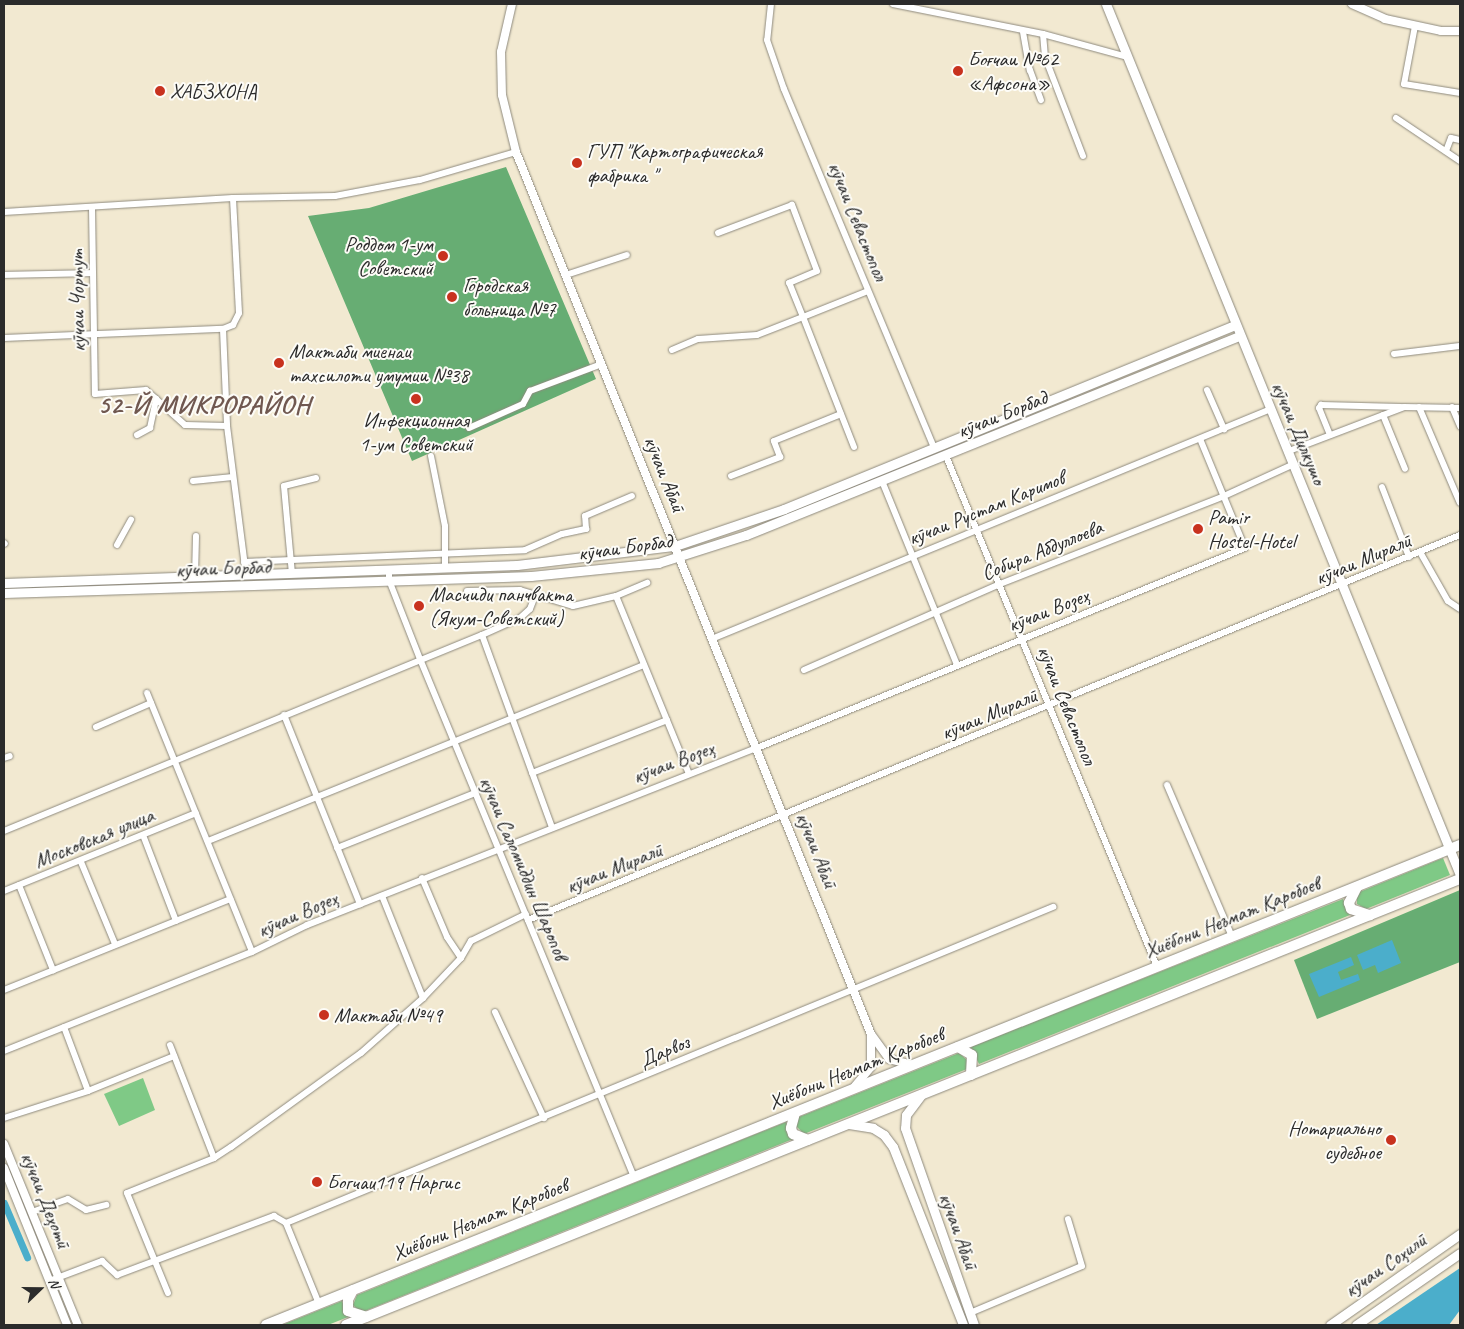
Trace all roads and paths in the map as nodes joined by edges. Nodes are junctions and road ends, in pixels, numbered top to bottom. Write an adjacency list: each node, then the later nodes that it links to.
1 (512, 4): 16 (street, кӯчаи Абаӣ)
2 (771, 4): 27 (street, кӯчаи Севастопол)
3 (893, 4): 8 (street)
4 (1106, 4): 10 (main road, кӯчаи Дилкушо)
5 (1352, 4): 6 (street)
6 (1415, 26): 7 (street); 11 (street)
7 (1460, 31)
8 (1024, 32): 9 (street); 12 (street)
9 (1043, 34): 10 (street); 17 (street)
10 (1127, 57): 29 (main road, кӯчаи Дилкушо)
11 (1460, 93)
12 (1041, 100)
13 (1396, 118): 15 (street)
14 (1460, 140): 15 (street)
15 (1446, 151): 18 (street)
16 (516, 152): 19 (street); 26 (street, кӯчаи Абаӣ)
17 (1083, 156)
18 (1460, 161)
19 (233, 198): 20 (street); 30 (street)
20 (92, 208): 21 (street); 24 (street, кӯчаи Чортут)
21 (4, 212)
22 (718, 233): 28 (street)
23 (627, 255): 26 (street)
24 (92, 272): 25 (street); 31 (street, кӯчаи Чортут)
25 (4, 275)
26 (566, 275): 37 (street, кӯчаи Абаӣ)
27 (868, 291): 28 (street); 55 (street, кӯчаи Севастопол)
28 (803, 317): 35 (street); 45 (street)
29 (1235, 325): 32 (main road, кӯчаи Дилкушо); 55 (main road, кӯчаи Борбад)
30 (223, 329): 31 (street); 47 (street)
31 (95, 334): 33 (street); 39 (street, кӯчаи Чортут)
32 (1240, 336): 44 (main road, кӯчаи Дилкушо); 58 (main road, кӯчаи Борбад)
33 (4, 338)
34 (1460, 346): 36 (street)
35 (672, 350)
36 (1394, 354)
37 (602, 364): 49 (street); 75 (street, кӯчаи Абаӣ)
38 (1207, 390): 50 (street)
39 (156, 399): 47 (street); 51 (street)
40 (1404, 407): 41 (street); 46 (street); 52 (street)
41 (1419, 407): 42 (street); 69 (street)
42 (1452, 408): 43 (street); 48 (street)
43 (1460, 408)
44 (1271, 409): 50 (street, кӯчаи Рустам Каримов); 56 (main road, кӯчаи Дилкушо)
45 (841, 414): 54 (street); 61 (street)
46 (1383, 415): 52 (street); 60 (street)
47 (227, 426): 62 (street)
48 (1460, 426)
49 (469, 428)
50 (1224, 429): 53 (street, кӯчаи Рустам Каримов)
51 (137, 435)
52 (1330, 435): 56 (street)
53 (1200, 439): 68 (street, кӯчаи Возеҳ); 71 (street, кӯчаи Рустам Каримов)
54 (854, 447)
55 (934, 448): 75 (main road, кӯчаи Борбад)
56 (1289, 451): 59 (main road, кӯчаи Дилкушо)
57 (431, 456): 77 (street)
58 (946, 456): 65 (main road, кӯчаи Борбад); 71 (street, кӯчаи Севастопол)
59 (1294, 464): 68 (street, Собира Абдуллоева); 92 (main road, кӯчаи Дилкушо)
60 (1406, 469)
61 (731, 476)
62 (233, 477): 64 (street); 82 (street)
63 (316, 478): 81 (street)
64 (193, 480)
65 (882, 481): 78 (street); 80 (main road, кӯчаи Борбад)
66 (1382, 487): 79 (street)
67 (632, 496): 77 (street)
68 (1224, 496): 91 (street, Собира Абдуллоева); 101 (street, кӯчаи Возеҳ)
69 (1460, 503)
70 (131, 520): 74 (street)
71 (976, 528): 78 (street, кӯчаи Рустам Каримов); 91 (street, кӯчаи Севастопол)
72 (1460, 535): 76 (street, кӯчаи Миралӣ)
73 (196, 536): 87 (street)
74 (117, 545)
75 (675, 546): 80 (street, кӯчаи Абаӣ); 83 (main road, кӯчаи Борбад)
76 (1420, 552): 79 (street, кӯчаи Миралӣ); 97 (street)
77 (445, 555): 81 (street); 83 (street)
78 (913, 555): 98 (street); 100 (street, кӯчаи Рустам Каримов)
79 (1408, 557): 92 (street, кӯчаи Миралӣ)
80 (679, 558): 88 (main road, кӯчаи Борбад); 100 (street, кӯчаи Абаӣ)
81 (291, 560): 82 (street); 85 (street)
82 (244, 562): 86 (street)
83 (445, 568): 84 (main road, кӯчаи Борбад)
84 (389, 570): 85 (main road, кӯчаи Борбад); 88 (street, кӯчаи Саломиддин Шаропов)
85 (292, 574): 86 (main road, кӯчаи Борбад)
86 (246, 575): 87 (main road, кӯчаи Борбад)
87 (195, 576): 89 (main road, кӯчаи Борбад)
88 (390, 580): 94 (main road, кӯчаи Борбад); 102 (street, кӯчаи Саломиддин Шаропов)
89 (4, 583)
90 (647, 583): 96 (street)
91 (1000, 584): 98 (street, Собира Абдуллоева); 101 (street, кӯчаи Севастопол)
92 (1343, 586): 108 (street, кӯчаи Миралӣ); 130 (main road, кӯчаи Дилкушо)
93 (466, 591): 95 (street)
94 (4, 593)
95 (536, 596): 96 (street); 99 (street)
96 (616, 596): 103 (street)
97 (1460, 609)
98 (936, 612): 104 (street); 105 (street, Собира Абдуллоева)
99 (482, 635): 102 (street); 110 (street)
100 (714, 638): 114 (street, кӯчаи Абаӣ)
101 (1022, 638): 104 (street, кӯчаи Возеҳ); 108 (street, кӯчаи Севастопол)
102 (420, 659): 109 (street); 113 (street, кӯчаи Саломиддин Шаропов)
103 (644, 665): 110 (street); 111 (street)
104 (957, 665): 114 (street, кӯчаи Возеҳ)
105 (804, 670)
106 (147, 693): 107 (street)
107 (151, 703): 112 (street); 115 (street)
108 (1049, 706): 122 (street, кӯчаи Миралӣ); 149 (street, кӯчаи Севастопол)
109 (284, 716): 115 (street); 120 (street)
110 (511, 718): 113 (street); 116 (street)
111 (667, 720): 116 (street); 117 (street)
112 (96, 727)
113 (454, 741): 119 (street, кӯчаи Саломиддин Шаропов); 120 (street)
114 (756, 748): 117 (street, кӯчаи Возеҳ); 122 (street, кӯчаи Абаӣ)
115 (174, 760): 121 (street); 124 (street)
116 (532, 773): 123 (street)
117 (689, 774): 123 (street, кӯчаи Возеҳ)
118 (1167, 785): 145 (street)
119 (475, 793): 128 (street); 129 (street, кӯчаи Саломиддин Шаропов)
120 (316, 796): 126 (street); 128 (street)
121 (196, 813): 125 (street, Московская улица); 126 (street)
122 (785, 816): 143 (street, кӯчаи Миралӣ); 151 (street, кӯчаи Абаӣ)
123 (552, 827): 129 (street, кӯчаи Возеҳ)
124 (4, 831)
125 (143, 835): 131 (street, Московская улица); 144 (street)
126 (208, 841): 139 (street)
127 (1460, 845): 130 (highway, Хиёбони Неъмат Қаробоев)
128 (337, 848): 140 (street)
129 (497, 848): 133 (street, кӯчаи Возеҳ); 143 (street, кӯчаи Саломиддин Шаропов)
130 (1450, 849): 132 (main road, кӯчаи Дилкушо); 136 (highway, Хиёбони Неъмат Қаробоев)
131 (81, 862): 135 (street, Московская улица); 146 (street)
132 (1460, 875)
133 (422, 878): 138 (street, кӯчаи Возеҳ); 148 (street)
134 (1460, 879): 142 (highway)
135 (19, 885): 137 (street, Московская улица); 150 (street)
136 (1357, 887): 142 (highway); 145 (highway, Хиёбони Неъмат Қаробоев)
137 (4, 891)
138 (382, 896): 140 (street, кӯчаи Возеҳ); 153 (street)
139 (230, 899): 144 (street); 147 (street)
140 (360, 904): 147 (street, кӯчаи Возеҳ)
141 (1053, 907): 151 (street, Дарвоз)
142 (1370, 916): 162 (highway)
143 (527, 917): 148 (street, кӯчаи Миралӣ); 165 (street, кӯчаи Саломиддин Шаропов)
144 (176, 921): 146 (street)
145 (1232, 937): 149 (highway, Хиёбони Неъмат Қаробоев)
146 (115, 944): 150 (street)
147 (252, 952): 155 (street, кӯчаи Возеҳ)
148 (461, 958): 153 (street, кӯчаи Миралӣ)
149 (1157, 967): 158 (highway, Хиёбони Неъмат Қаробоев)
150 (53, 970): 152 (street)
151 (853, 988): 156 (street, кӯчаи Абаӣ); 165 (street, Дарвоз)
152 (4, 990)
153 (423, 998): 173 (street, кӯчаи Миралӣ)
154 (495, 1012): 169 (street)
155 (64, 1028): 159 (street, кӯчаи Возеҳ); 164 (street)
156 (871, 1034): 161 (street, кӯчаи Абаӣ); 163 (street, кӯчаи Абаӣ)
157 (170, 1045): 160 (street)
158 (958, 1047): 161 (highway, Хиёбони Неъмат Қаробоев); 162 (highway)
159 (4, 1051)
160 (174, 1056): 164 (street); 173 (street)
161 (913, 1065): 163 (highway, Хиёбони Неъмат Қаробоев)
162 (971, 1075): 166 (highway)
163 (852, 1090): 167 (highway, Хиёбони Неъмат Қаробоев)
164 (88, 1091): 168 (street)
165 (601, 1095): 169 (street, Дарвоз); 175 (street, кӯчаи Саломиддин Шаропов)
166 (921, 1095): 170 (highway); 192 (main road, кӯчаи Абаӣ)
167 (795, 1112): 171 (highway); 175 (highway, Хиёбони Неъмат Қаробоев)
168 (4, 1118)
169 (544, 1118): 179 (street, Дарвоз)
170 (849, 1124): 171 (highway); 198 (main road, кӯчаи Абаӣ)
171 (808, 1140): 193 (highway)
172 (4, 1144): 177 (street, кӯчаи Деҳотӣ)
173 (214, 1158): 182 (street, кӯчаи Миралӣ)
174 (4, 1168): 186 (street, кӯчаи Деҳотӣ)
175 (634, 1177): 188 (highway, Хиёбони Неъмат Қаробоев)
176 (106, 1205): 177 (street)
177 (32, 1212): 185 (street, кӯчаи Деҳотӣ)
178 (1068, 1219): 192 (street)
179 (286, 1223): 182 (street); 191 (street)
180 (1460, 1234): 183 (main road, кӯчаи Соҳилӣ)
181 (1460, 1253): 184 (main road, кӯчаи Соҳилӣ)
182 (154, 1260): 185 (street); 189 (street)
183 (1418, 1262): 184 (main road); 187 (main road, кӯчаи Соҳилӣ)
184 (1427, 1276): 190 (main road, кӯчаи Соҳилӣ)
185 (58, 1278): 186 (street); 195 (street, кӯчаи Деҳотӣ)
186 (49, 1281): 194 (street, кӯчаи Деҳотӣ)
187 (1388, 1284): 190 (main road); 200 (main road, кӯчаи Соҳилӣ)
188 (353, 1290): 191 (highway, Хиёбони Неъмат Қаробоев); 193 (highway)
189 (168, 1293)
190 (1398, 1297): 201 (main road, кӯчаи Соҳилӣ)
191 (320, 1304): 196 (highway, Хиёбони Неъмат Қаробоев)
192 (970, 1313): 199 (main road, кӯчаи Абаӣ)
193 (366, 1317): 197 (highway)
194 (67, 1325)
195 (78, 1325)
196 (266, 1325)
197 (346, 1325)
198 (963, 1325)
199 (974, 1325)
200 (1330, 1325)
201 (1356, 1325)

